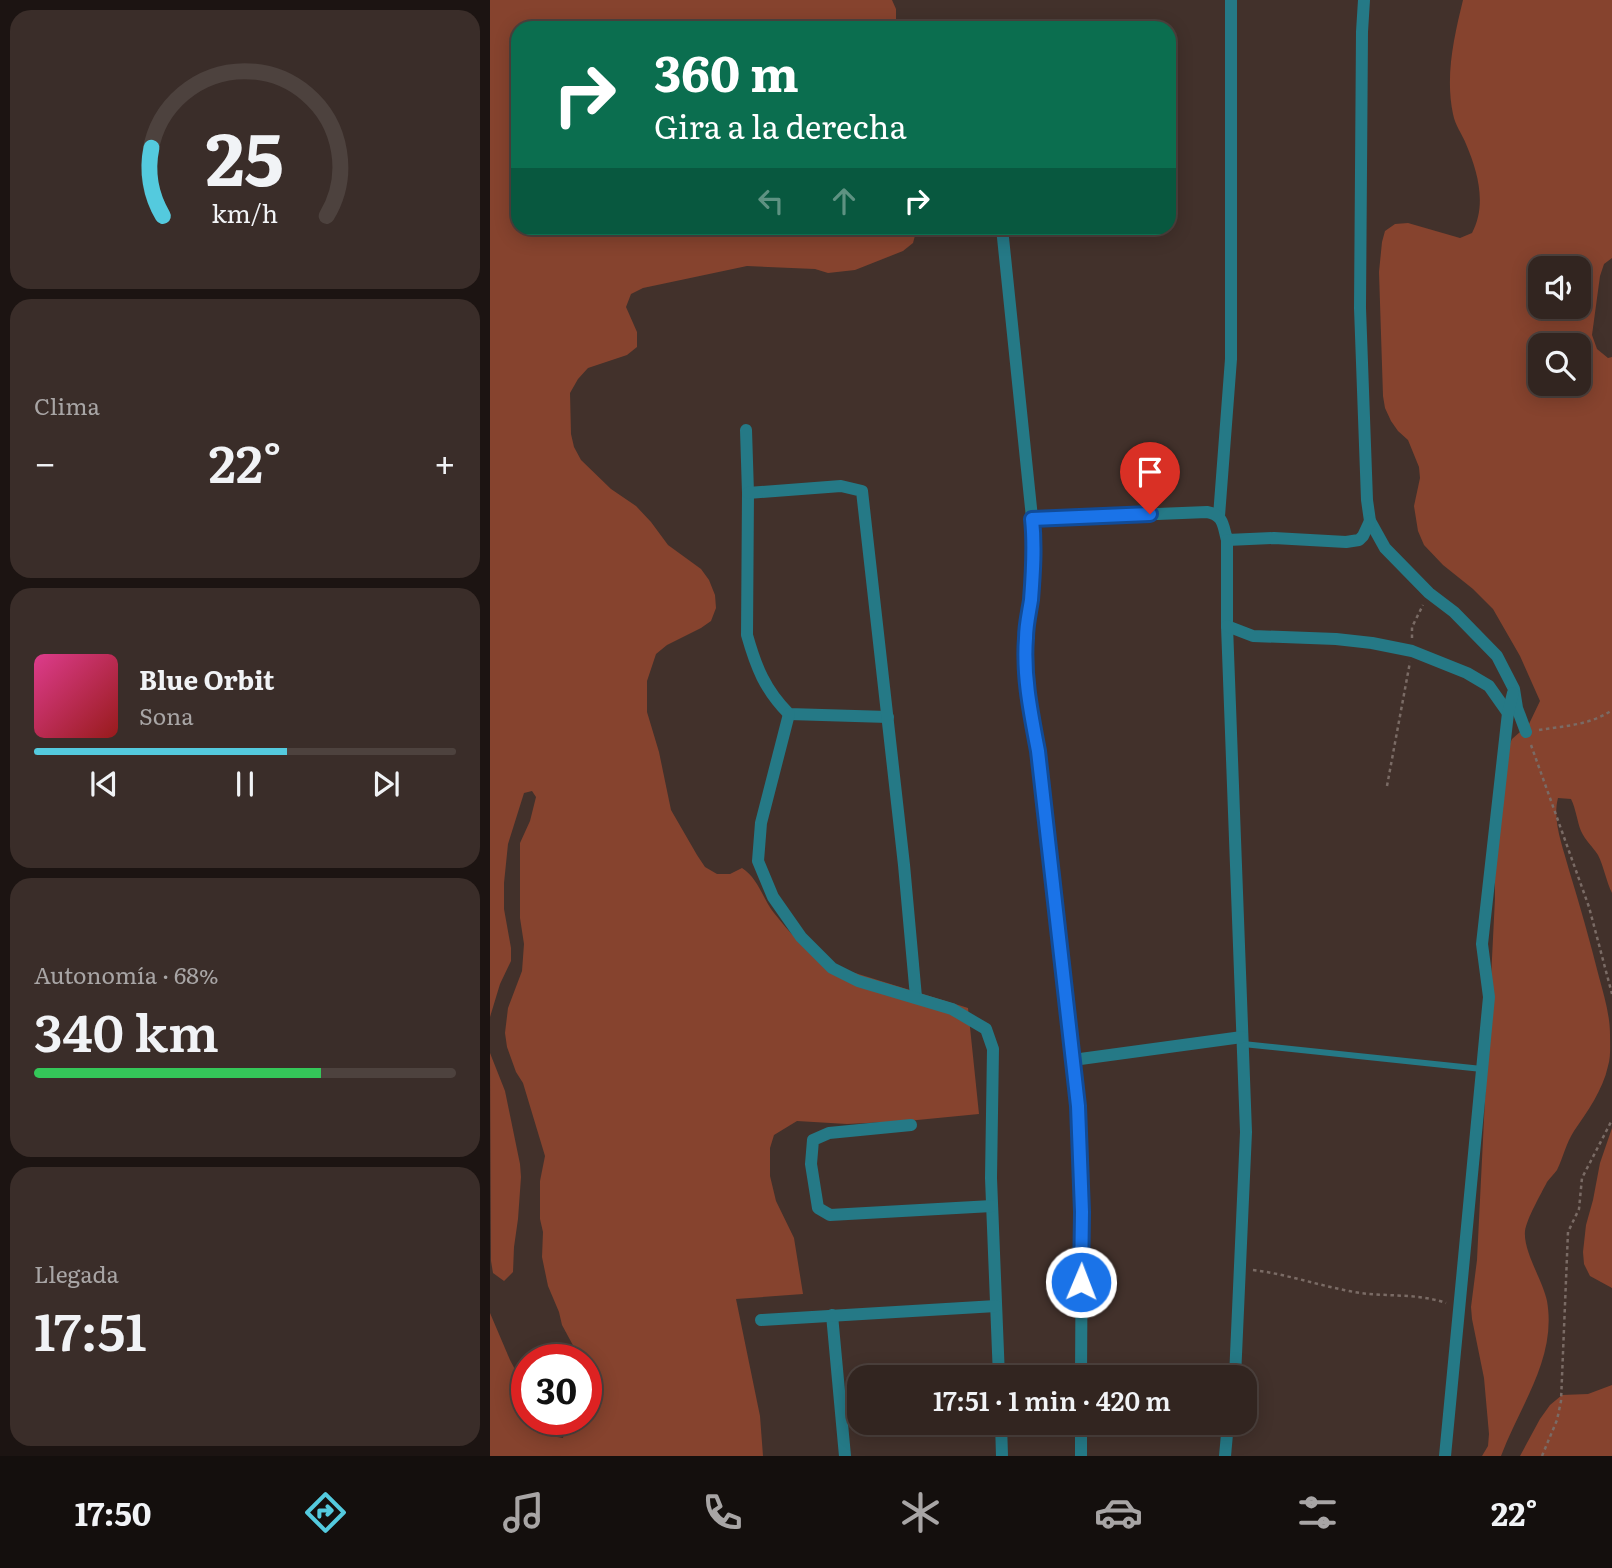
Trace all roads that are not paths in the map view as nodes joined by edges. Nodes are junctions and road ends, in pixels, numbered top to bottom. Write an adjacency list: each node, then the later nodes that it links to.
1 (1231, 0): 6 (street)
2 (1364, 0): 8 (street)
3 (1003, 235): 7 (street)
4 (746, 430): 5 (street)
5 (748, 493): 13 (street); 14 (street)
6 (1219, 516): 7 (street); 9 (street)
7 (1032, 519): 18 (street)
8 (1370, 521): 9 (street); 11 (street)
9 (1227, 540): 10 (street)
10 (1227, 626): 12 (street); 17 (street)
11 (1514, 690): 12 (street); 15 (street)
12 (1508, 713): 19 (street)
13 (789, 714): 14 (street); 16 (street)
14 (888, 717): 16 (street)
15 (1526, 732)
16 (916, 997): 21 (street)
17 (1242, 1041): 18 (street); 19 (lane); 27 (street)
18 (1073, 1060): 26 (street)
19 (1482, 1069): 35 (street)
20 (911, 1125): 21 (street)
21 (992, 1206): 22 (street)
22 (996, 1306): 23 (street); 25 (street)
23 (832, 1315): 24 (street); 31 (street)
24 (761, 1320)
25 (998, 1365)
26 (1081, 1365)
27 (1235, 1365)
28 (1001, 1435): 32 (street)
29 (1081, 1435): 33 (street)
30 (1227, 1435): 34 (street)
31 (845, 1456)
32 (1002, 1456)
33 (1081, 1456)
34 (1225, 1456)
35 (1445, 1456)

